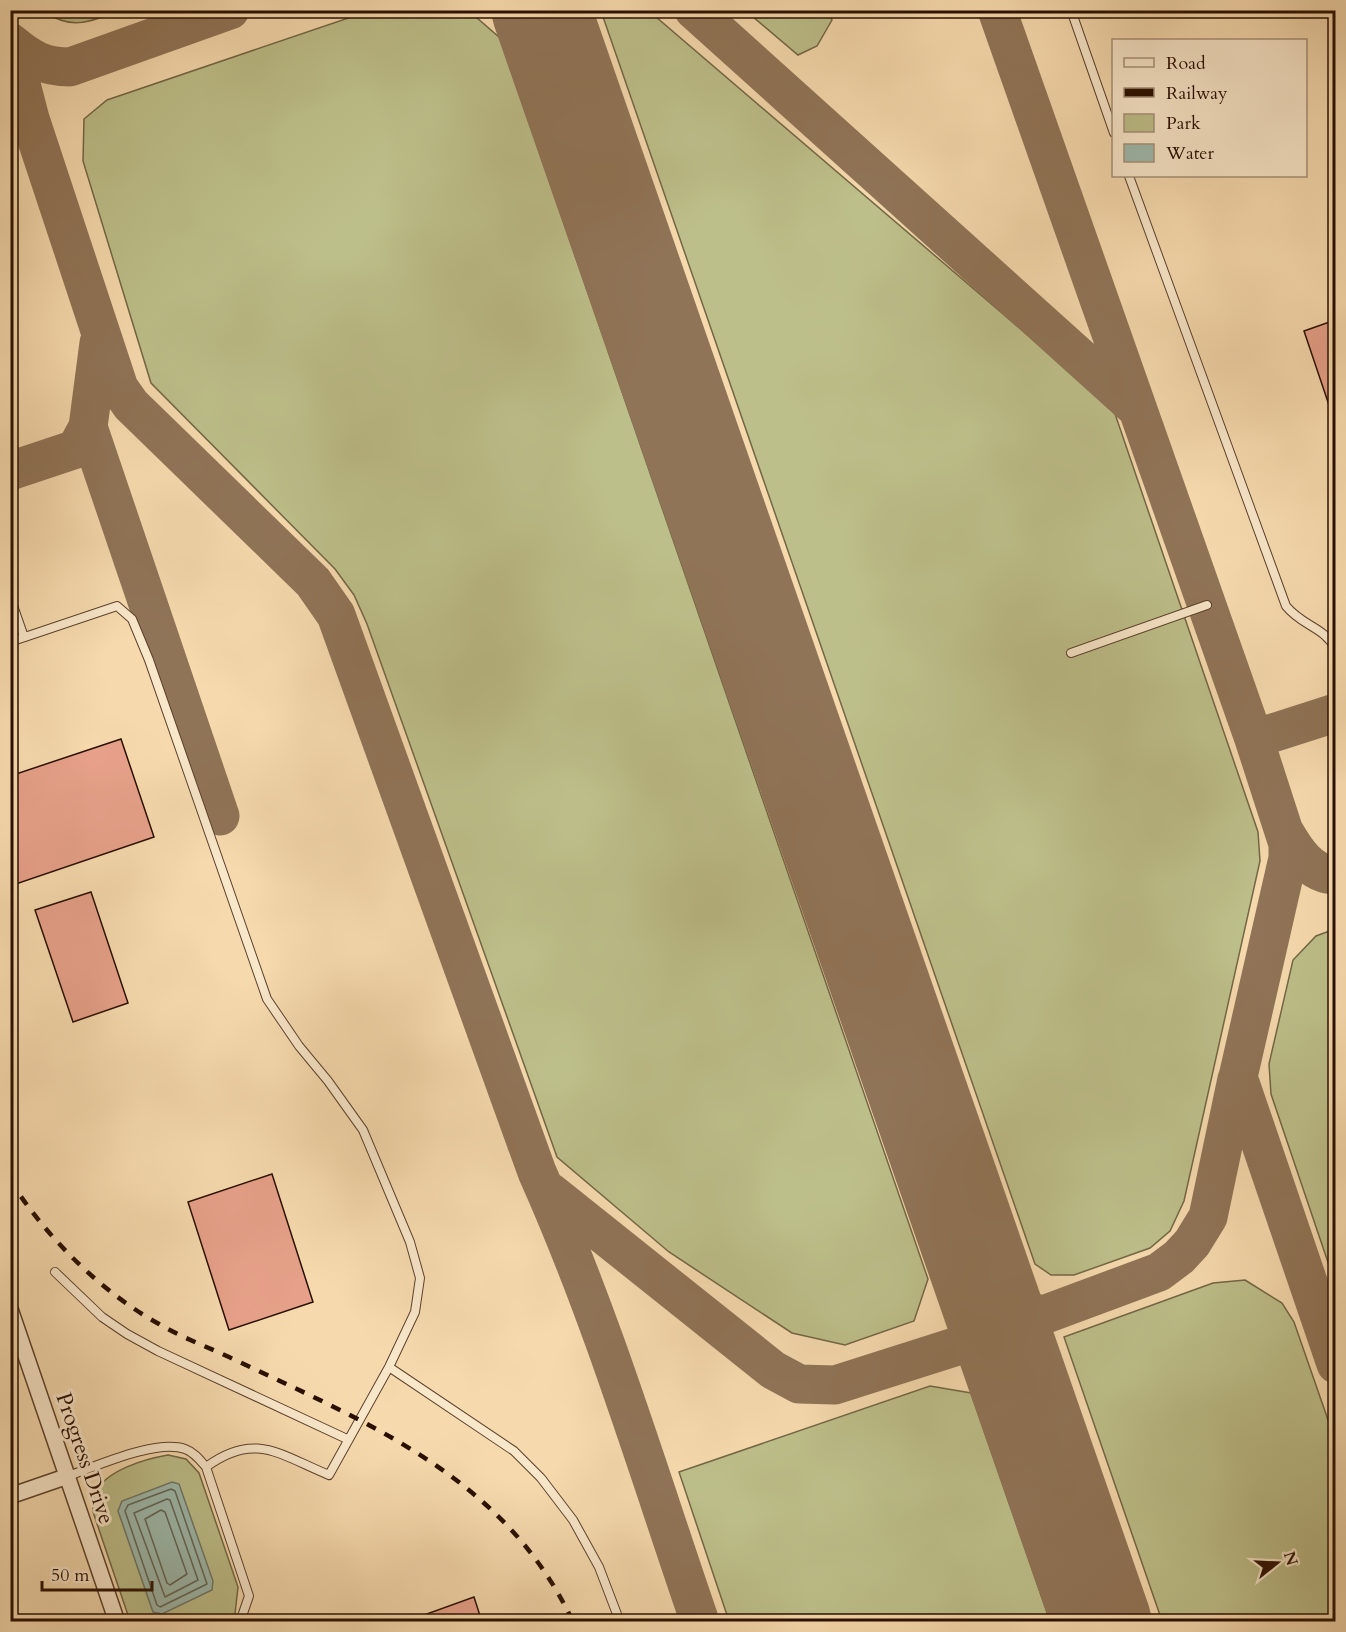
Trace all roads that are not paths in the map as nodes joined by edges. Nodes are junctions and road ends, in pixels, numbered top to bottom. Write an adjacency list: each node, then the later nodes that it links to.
1 (1071, 10): 2 (lane)
2 (1112, 130)
3 (1128, 177): 8 (lane)
4 (10, 597): 6 (lane)
5 (1207, 605): 9 (lane)
6 (24, 637): 7 (lane); 12 (lane)
7 (10, 642)
8 (1335, 650)
9 (1071, 653)
10 (55, 1272): 13 (lane)
11 (10, 1309): 15 (street, Progress Drive)
12 (389, 1366): 13 (lane); 19 (lane)
13 (347, 1439): 14 (lane)
14 (206, 1467): 15 (lane); 18 (lane)
15 (68, 1476): 16 (street); 17 (street, Progress Drive)
16 (10, 1496)
17 (117, 1622)
18 (240, 1622)
19 (620, 1622)

